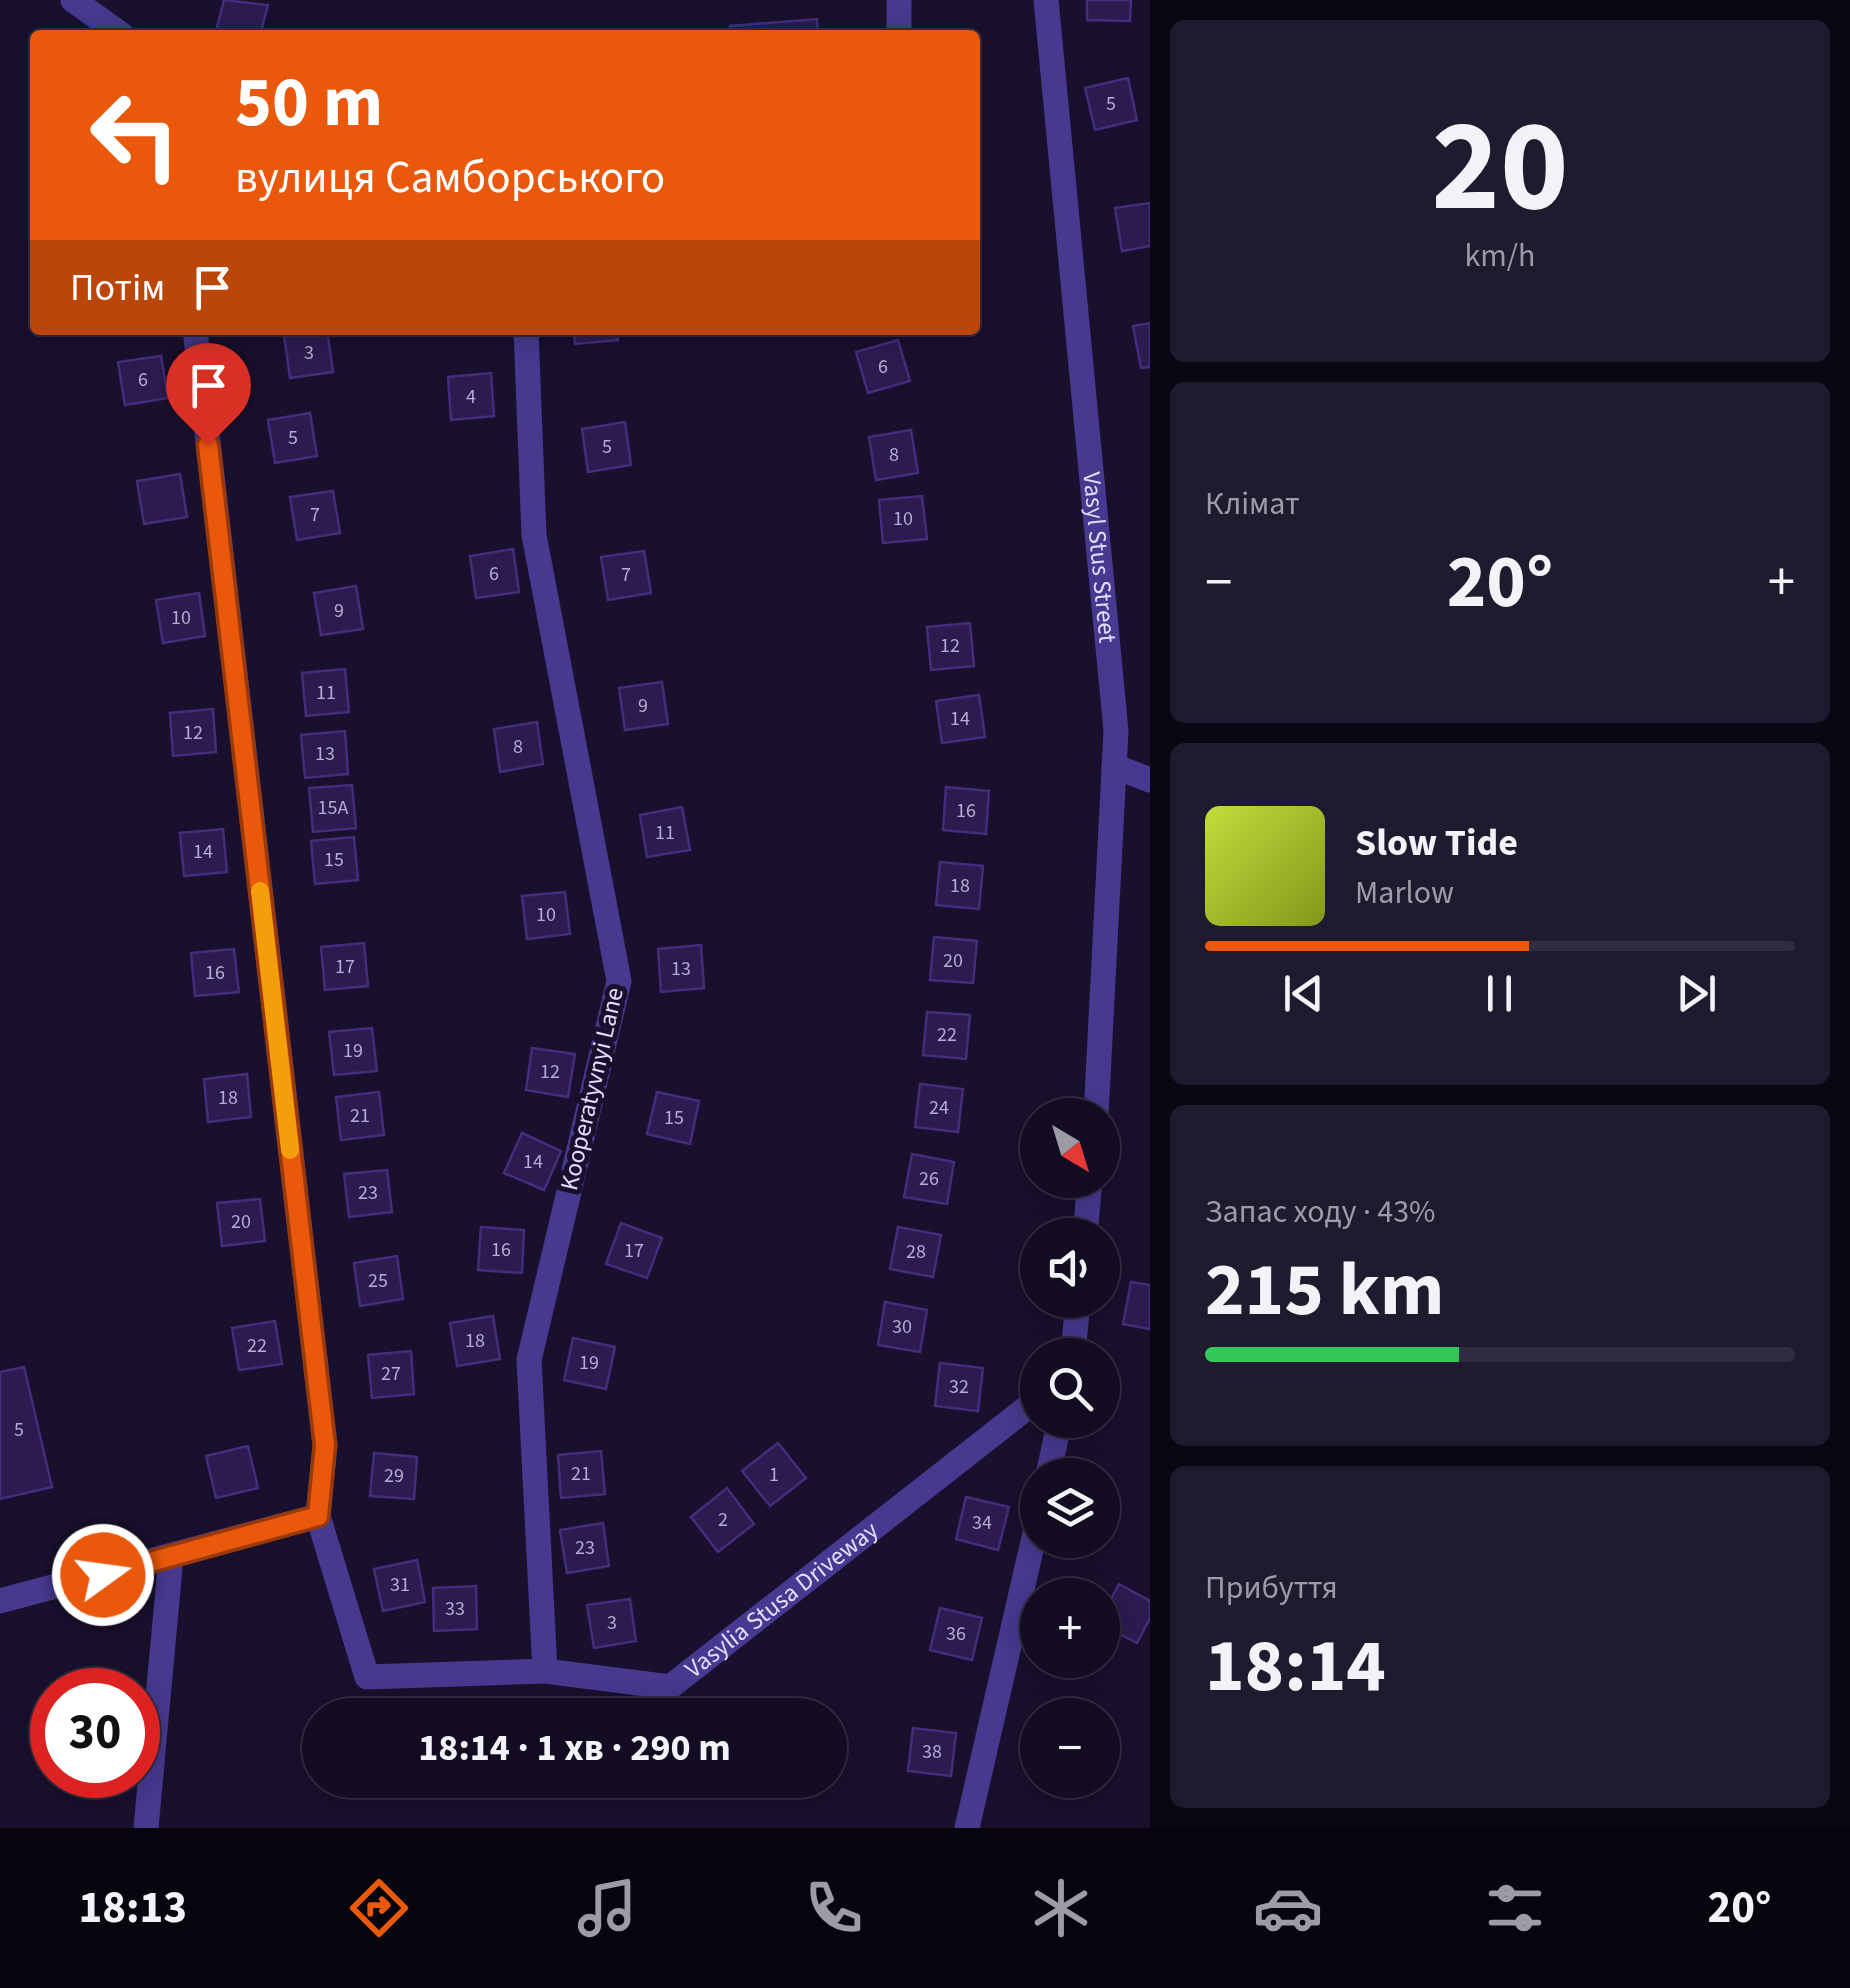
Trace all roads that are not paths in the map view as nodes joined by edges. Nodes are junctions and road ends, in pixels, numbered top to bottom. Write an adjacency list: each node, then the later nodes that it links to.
1 (73, 0): 4 (street)
2 (900, 0): 5 (street)
3 (1046, 0): 8 (street, Vasyl Stus Street)
4 (115, 30)
5 (899, 30)
6 (195, 335): 12 (street)
7 (526, 335): 16 (street, Kooperatyvnyi Lane)
8 (1114, 766): 9 (street); 10 (street, Vasyl Stus Street)
9 (1150, 780)
10 (1097, 1098)
11 (1020, 1413): 16 (street, Vasylia Stusa Driveway)
12 (318, 1516): 13 (street); 16 (street, Vasylia Stusa Driveway)
13 (171, 1558): 15 (street); 17 (street)
14 (1029, 1558): 18 (street)
15 (0, 1601)
16 (546, 1671)
17 (146, 1828)
18 (967, 1828)

